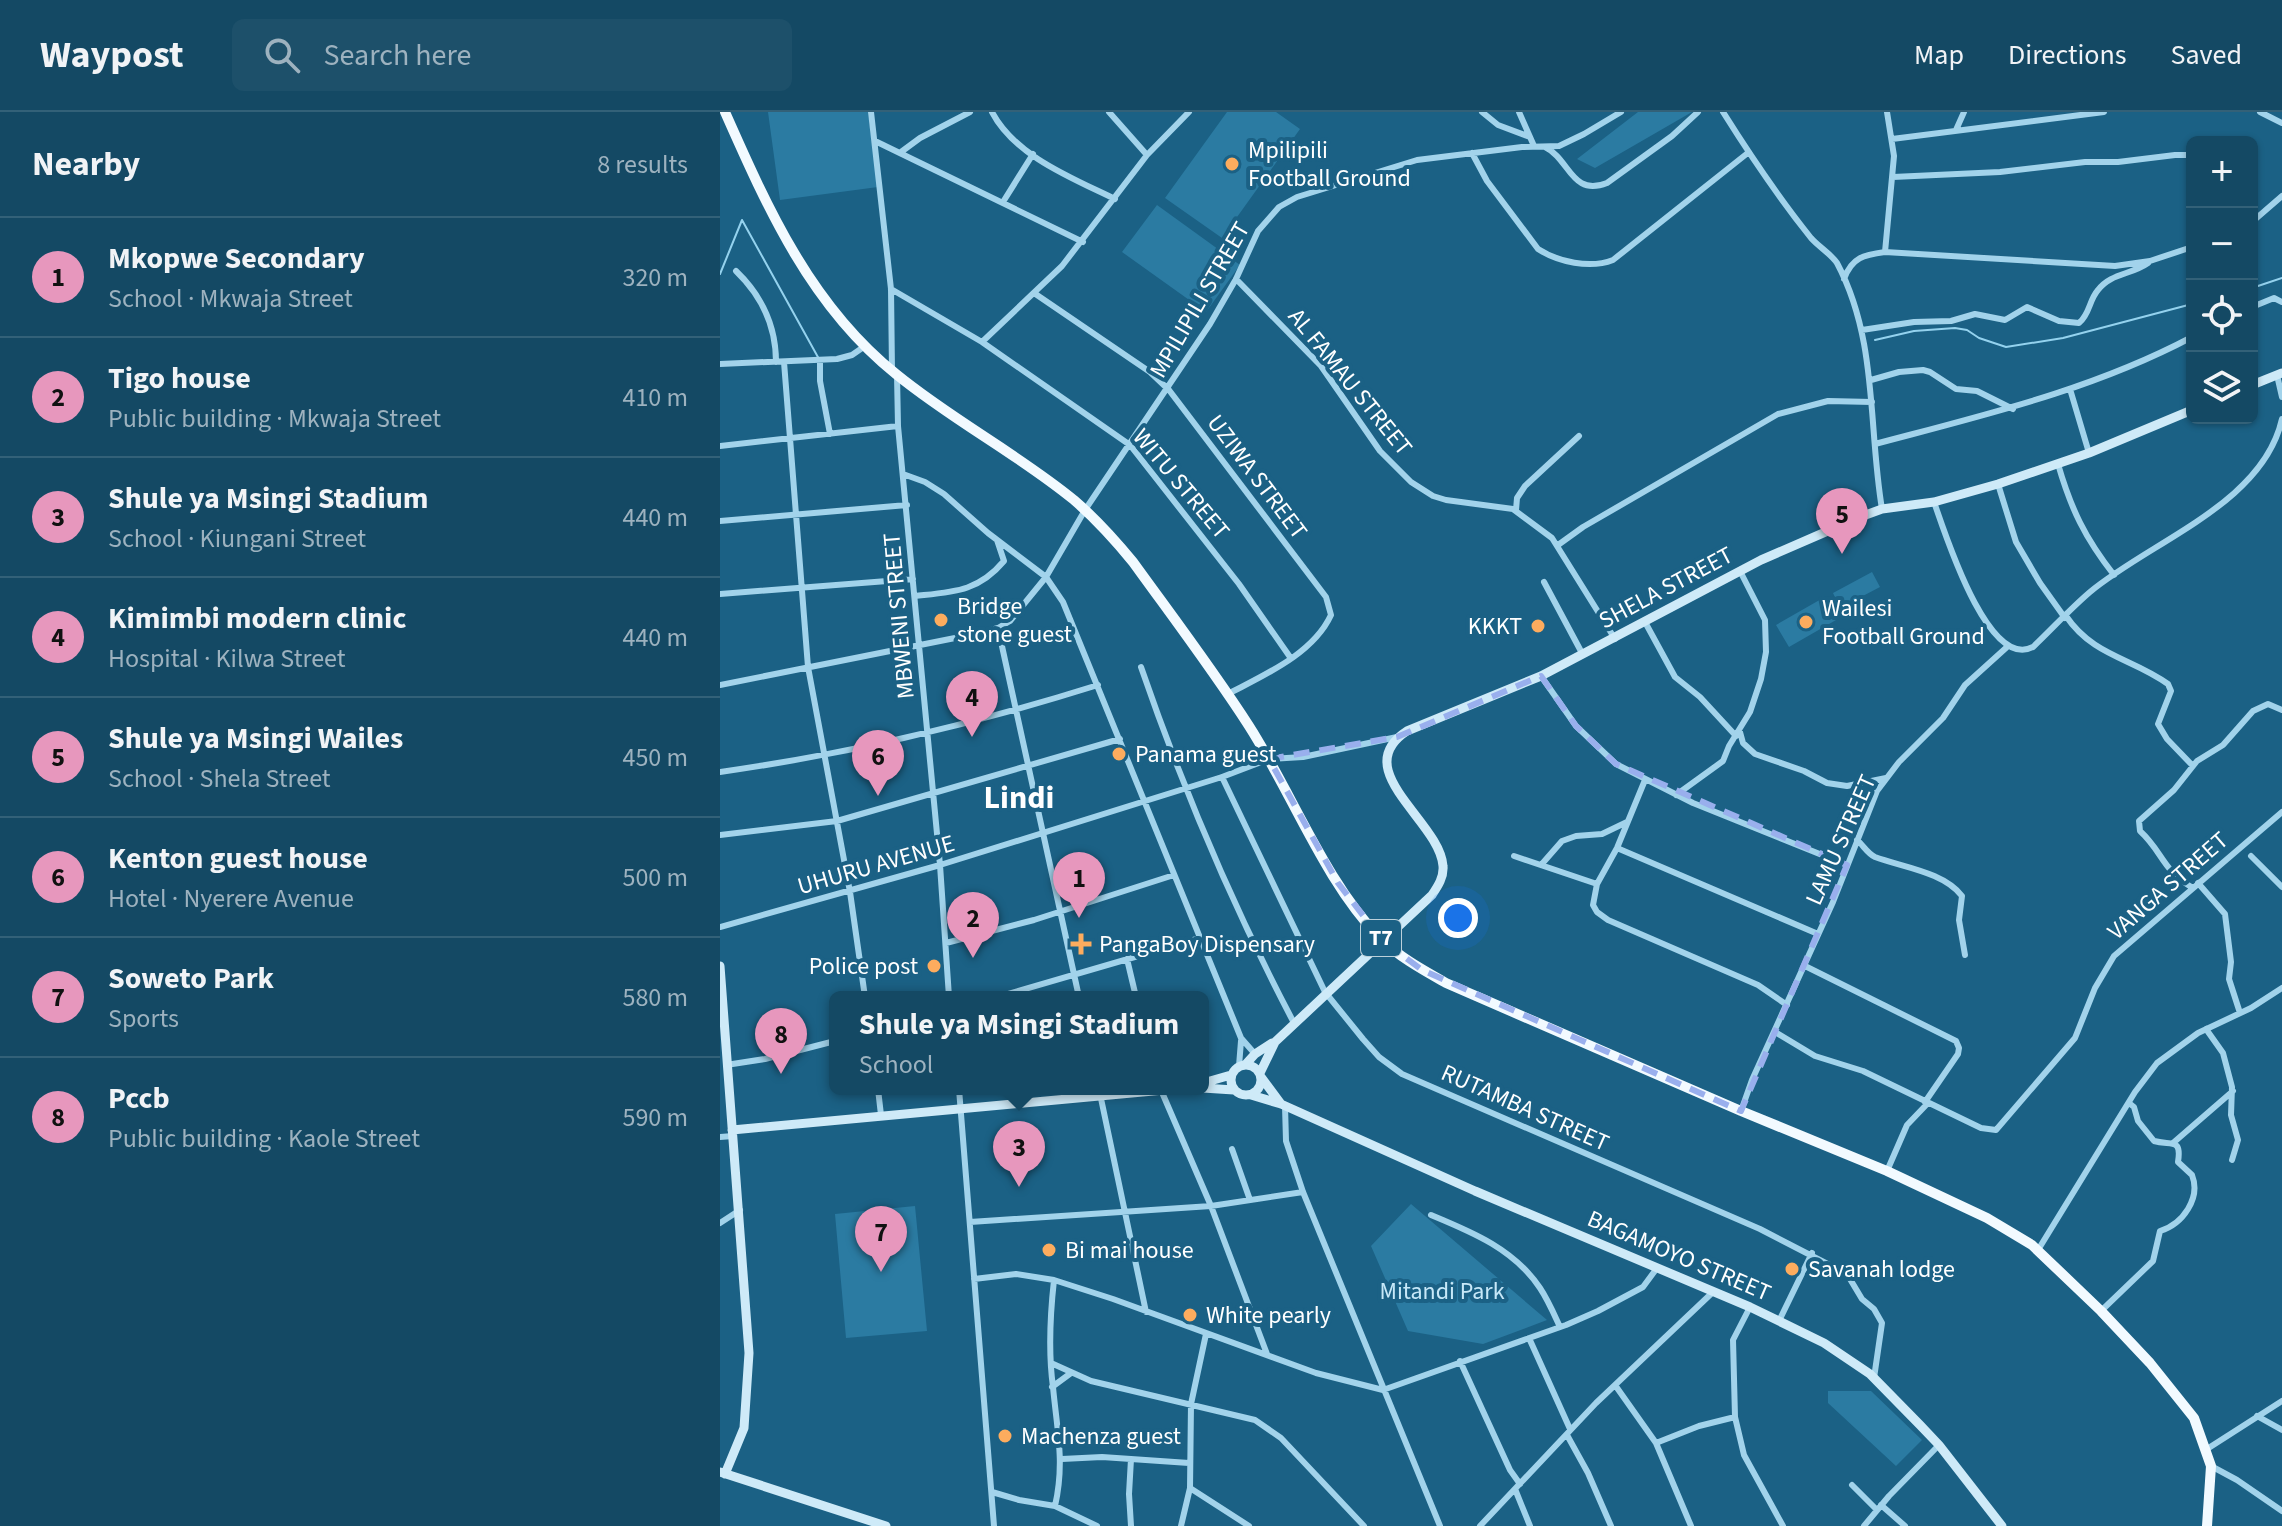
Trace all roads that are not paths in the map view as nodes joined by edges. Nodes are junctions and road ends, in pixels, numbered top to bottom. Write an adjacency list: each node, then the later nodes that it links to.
1 (725, 112): 49 (highway, T7)
2 (871, 112): 21 (street, MBWENI STREET)
3 (970, 112): 24 (street)
4 (992, 112): 27 (street)
5 (1109, 112): 28 (street)
6 (1189, 112): 28 (street)
7 (1482, 112): 19 (street)
8 (1519, 112): 19 (street)
9 (1621, 112): 23 (street, MPILIPILI STREET)
10 (1698, 112): 23 (street)
11 (1723, 112): 25 (street)
12 (1887, 112): 20 (street)
13 (1964, 112): 18 (street)
14 (2104, 112): 16 (street)
15 (2260, 112): 17 (street)
16 (2040, 115): 18 (street)
17 (2282, 123)
18 (1956, 130): 20 (street)
19 (1530, 137): 22 (street)
20 (1892, 139): 30 (street)
21 (875, 141): 24 (street); 42 (street, MBWENI STREET)
22 (1534, 146): 23 (street, MPILIPILI STREET); 26 (street, MPILIPILI STREET)
23 (1545, 147)
24 (901, 152): 33 (street)
25 (1749, 152): 26 (street); 41 (street)
26 (1472, 153): 40 (street, MPILIPILI STREET)
27 (1033, 154): 32 (street); 33 (street)
28 (1147, 155): 32 (street)
29 (2186, 155): 30 (street)
30 (1893, 177): 37 (street)
31 (2282, 196): 34 (street)
32 (1115, 199): 35 (street)
33 (1003, 202): 35 (street)
34 (2258, 217)
35 (1083, 242): 43 (street)
36 (2186, 249): 38 (street)
37 (1885, 252): 38 (street); 41 (street)
38 (2150, 261): 46 (street)
39 (736, 271): 51 (street)
40 (1236, 279): 58 (street, MPILIPILI STREET); 79 (street, AL FAMAU STREET)
41 (1844, 279): 46 (street)
42 (891, 289): 48 (street, WITU STREET); 53 (street, MBWENI STREET)
43 (1034, 293): 48 (street); 58 (street, UZIWA STREET)
44 (2282, 302): 45 (street)
45 (2258, 305)
46 (1863, 333): 55 (street)
47 (2186, 340): 57 (street)
48 (982, 342): 69 (street, WITU STREET)
49 (866, 345): 50 (street); 53 (highway, T7)
50 (820, 360): 51 (street); 65 (street)
51 (780, 362): 52 (street); 67 (street)
52 (720, 364)
53 (894, 373): 64 (street, MBWENI STREET); 78 (highway, T7)
54 (2280, 374): 56 (main road); 59 (street)
55 (1871, 380): 60 (street); 61 (street)
56 (2258, 383)
57 (2070, 389): 61 (street); 71 (street)
58 (1169, 390): 69 (street, MPILIPILI STREET); 99 (street, UZIWA STREET)
59 (2282, 397)
60 (1872, 402): 68 (street); 83 (street)
61 (2013, 409): 68 (street)
62 (2186, 413): 71 (main road, SHELA STREET)
63 (2282, 419): 85 (street, LAMU STREET)
64 (898, 426): 65 (street); 73 (street, MBWENI STREET)
65 (830, 434): 67 (street)
66 (1579, 436): 79 (street)
67 (790, 439): 70 (street); 80 (street)
68 (1875, 444): 77 (street)
69 (1130, 445): 78 (street, MPILIPILI STREET); 99 (street, WITU STREET)
70 (720, 446)
71 (2089, 453): 72 (main road, SHELA STREET)
72 (2058, 464): 74 (main road, SHELA STREET); 85 (street)
73 (903, 474): 76 (street, MBWENI STREET); 82 (street)
74 (1998, 484): 75 (main road, SHELA STREET); 92 (street)
75 (1934, 502): 77 (main road, SHELA STREET); 97 (street)
76 (907, 505): 80 (street); 87 (street, MBWENI STREET)
77 (1882, 509): 84 (main road, SHELA STREET)
78 (1085, 510): 86 (street, MPILIPILI STREET); 105 (highway, T7)
79 (1516, 510): 83 (street)
80 (797, 513): 81 (street); 89 (street)
81 (720, 521)
82 (997, 540): 86 (street); 91 (street)
83 (1558, 545): 95 (street)
84 (1740, 571): 93 (main road, SHELA STREET); 109 (street)
85 (2114, 575): 92 (street, LAMU STREET)
86 (1046, 577): 94 (street, MPILIPILI STREET); 104 (street)
87 (913, 579): 89 (street); 91 (street, MBWENI STREET)
88 (1544, 582): 98 (street)
89 (802, 587): 90 (street); 100 (street)
90 (720, 594)
91 (915, 596): 96 (street, MBWENI STREET)
92 (2065, 617): 97 (street, LAMU STREET); 114 (street)
93 (1645, 622): 95 (main road, SHELA STREET); 109 (street)
94 (998, 628): 96 (street); 106 (street)
95 (1615, 639): 98 (main road, SHELA STREET)
96 (919, 645): 100 (street); 108 (street, MBWENI STREET)
97 (2007, 647): 118 (street, LAMU STREET)
98 (1583, 655): 102 (main road, SHELA STREET)
99 (1290, 657): 105 (street, UZIWA STREET)
100 (808, 667): 103 (street); 112 (street)
101 (1141, 667): 120 (street)
102 (1541, 676): 110 (main road, SHELA STREET); 119 (street)
103 (720, 685)
104 (1098, 685): 106 (street); 111 (street)
105 (1228, 694): 113 (highway, T7)
106 (1016, 710): 108 (street); 115 (street)
107 (2282, 710): 114 (street)
108 (928, 732): 112 (street); 121 (street, MBWENI STREET)
109 (1738, 734): 118 (street); 122 (street)
110 (1397, 737): 113 (street, UHURU AVENUE); 145 (main road)
111 (1120, 739): 115 (street); 123 (street)
112 (825, 756): 116 (street); 125 (street)
113 (1269, 759): 117 (street, UHURU AVENUE); 145 (highway, T7)
114 (2193, 766): 138 (street)
115 (1028, 768): 121 (street); 127 (street)
116 (720, 772)
117 (1222, 777): 120 (street, UHURU AVENUE); 158 (street, RUTAMBA STREET)
118 (1886, 778): 129 (street, LAMU STREET)
119 (1645, 780): 122 (street); 126 (street)
120 (1185, 788): 123 (street, UHURU AVENUE); 161 (street)
121 (934, 793): 125 (street); 133 (street, MBWENI STREET)
122 (1676, 795): 135 (street)
123 (1146, 800): 127 (street, UHURU AVENUE); 136 (street)
124 (2282, 812): 138 (street, VANGA STREET)
125 (837, 821): 128 (street); 140 (street)
126 (1627, 822): 130 (street); 134 (street)
127 (1042, 832): 133 (street, UHURU AVENUE); 141 (street)
128 (720, 835)
129 (1857, 840): 135 (street, LAMU STREET); 147 (street)
130 (1617, 848): 137 (street); 143 (street)
131 (1514, 856): 134 (street)
132 (2251, 856): 139 (street)
133 (940, 865): 140 (street, UHURU AVENUE); 146 (street, MBWENI STREET)
134 (1541, 865): 137 (street)
135 (1847, 865): 143 (street, LAMU STREET)
136 (1174, 875): 141 (street); 144 (street)
137 (1597, 884): 159 (street)
138 (2196, 886): 160 (street); 181 (street, VANGA STREET)
139 (2282, 887)
140 (850, 892): 142 (street, UHURU AVENUE); 153 (street)
141 (1060, 912): 146 (street); 151 (street)
142 (720, 927)
143 (1818, 934): 150 (street, LAMU STREET)
144 (1200, 938): 148 (street); 164 (street)
145 (1382, 940): 158 (main road); 185 (highway, T7)
146 (946, 943): 154 (street, MBWENI STREET)
147 (1965, 955)
148 (1127, 959): 151 (street); 157 (street)
149 (720, 966): 168 (main road)
150 (1805, 966): 159 (street, LAMU STREET); 181 (street)
151 (1074, 975): 155 (street); 156 (street)
152 (2282, 988): 160 (street)
153 (864, 991)
154 (949, 991)
155 (1019, 991)
156 (1078, 991)
157 (1135, 991)
158 (1325, 992): 161 (main road); 202 (street, RUTAMBA STREET)
159 (1787, 1005): 163 (street, LAMU STREET)
160 (2240, 1013): 162 (street)
161 (1294, 1023): 165 (main road)
162 (2206, 1029): 174 (street); 182 (street)
163 (1775, 1032): 181 (street, VANGA STREET); 185 (street, LAMU STREET)
164 (1241, 1038): 167 (street); 169 (street)
165 (1275, 1042): 167 (main road); 170 (main road)
166 (829, 1043): 168 (street)
167 (1255, 1054): 169 (main road)
168 (726, 1065): 187 (main road)
169 (1238, 1069): 170 (main road); 171 (main road); 173 (main road)
170 (1260, 1075): 180 (main road); 183 (main road)
171 (1209, 1083)
172 (1209, 1087): 173 (main road)
173 (1234, 1090): 180 (main road)
174 (2233, 1091): 189 (street); 191 (street)
175 (879, 1095): 186 (street)
176 (960, 1095): 184 (street)
177 (1074, 1095): 184 (main road)
178 (1101, 1095): 197 (street)
179 (1163, 1095): 195 (street)
180 (1251, 1095): 183 (main road, BAGAMOYO STREET)
181 (1926, 1103): 192 (street)
182 (2129, 1103): 189 (street); 201 (street)
183 (1283, 1105): 193 (street); 203 (main road, BAGAMOYO STREET)
184 (961, 1108): 186 (main road); 199 (street)
185 (1741, 1111): 192 (highway, T7)
186 (881, 1115): 187 (main road)
187 (733, 1133): 188 (street); 196 (main road)
188 (720, 1137)
189 (2173, 1143): 208 (street)
190 (1232, 1149): 194 (street)
191 (2232, 1160)
192 (1887, 1171): 201 (highway, T7)
193 (1303, 1192): 194 (street); 221 (street)
194 (1250, 1200): 195 (street)
195 (1211, 1206): 197 (street); 214 (street)
196 (740, 1210): 200 (street); 235 (main road)
197 (1125, 1212): 199 (street); 209 (street)
198 (1431, 1215): 211 (street)
199 (970, 1222): 204 (street)
200 (720, 1223)
201 (2038, 1250): 208 (highway, T7)
202 (1812, 1253): 210 (street); 218 (street, RUTAMBA STREET)
203 (1657, 1268): 206 (main road, BAGAMOYO STREET); 211 (street)
204 (974, 1279): 205 (street); 239 (street)
205 (1054, 1280): 209 (street); 216 (street)
206 (1713, 1292): 207 (main road, BAGAMOYO STREET); 219 (street)
207 (1750, 1307): 210 (main road, BAGAMOYO STREET); 225 (street)
208 (2101, 1311): 230 (highway, T7)
209 (1146, 1312): 212 (street)
210 (1779, 1321): 218 (main road, BAGAMOYO STREET)
211 (1560, 1327): 213 (street)
212 (1206, 1334): 214 (street); 223 (street)
213 (1529, 1338): 215 (street); 227 (street)
214 (1267, 1354): 221 (street)
215 (1460, 1361): 221 (street); 237 (street)
216 (1051, 1363): 217 (street); 220 (street)
217 (1071, 1373): 220 (street); 223 (street)
218 (1874, 1378): 229 (main road, BAGAMOYO STREET)
219 (1615, 1385): 227 (street); 228 (street)
220 (1052, 1387): 231 (street)
221 (1383, 1390): 250 (street)
222 (2282, 1401): 224 (street)
223 (1191, 1404): 233 (street); 249 (street)
224 (2257, 1416): 226 (street); 230 (street)
225 (1735, 1417): 228 (street); 255 (street)
226 (2282, 1430)
227 (1569, 1432): 237 (street); 253 (street)
228 (1656, 1443): 254 (street)
229 (1939, 1445): 241 (street); 258 (main road, BAGAMOYO STREET)
230 (2207, 1449): 234 (highway, T7)
231 (1062, 1459): 232 (street); 240 (street)
232 (1131, 1459): 233 (street); 246 (street)
233 (1189, 1463): 238 (street)
234 (2211, 1466): 242 (street); 259 (highway, T7)
235 (722, 1473): 243 (main road)
236 (1852, 1485): 241 (street)
237 (1518, 1486): 251 (street); 252 (street)
238 (1190, 1488): 247 (street); 248 (street)
239 (992, 1492): 240 (street); 244 (street)
240 (1055, 1506): 245 (street)
241 (1879, 1508): 256 (street); 257 (street)
242 (2282, 1511)
243 (886, 1526)
244 (994, 1526)
245 (1097, 1526)
246 (1131, 1526)
247 (1181, 1526)
248 (1249, 1526)
249 (1364, 1526)
250 (1440, 1526)
251 (1480, 1526)
252 (1530, 1526)
253 (1611, 1526)
254 (1691, 1526)
255 (1783, 1526)
256 (1864, 1526)
257 (1905, 1526)
258 (2002, 1526)
259 (2207, 1526)

